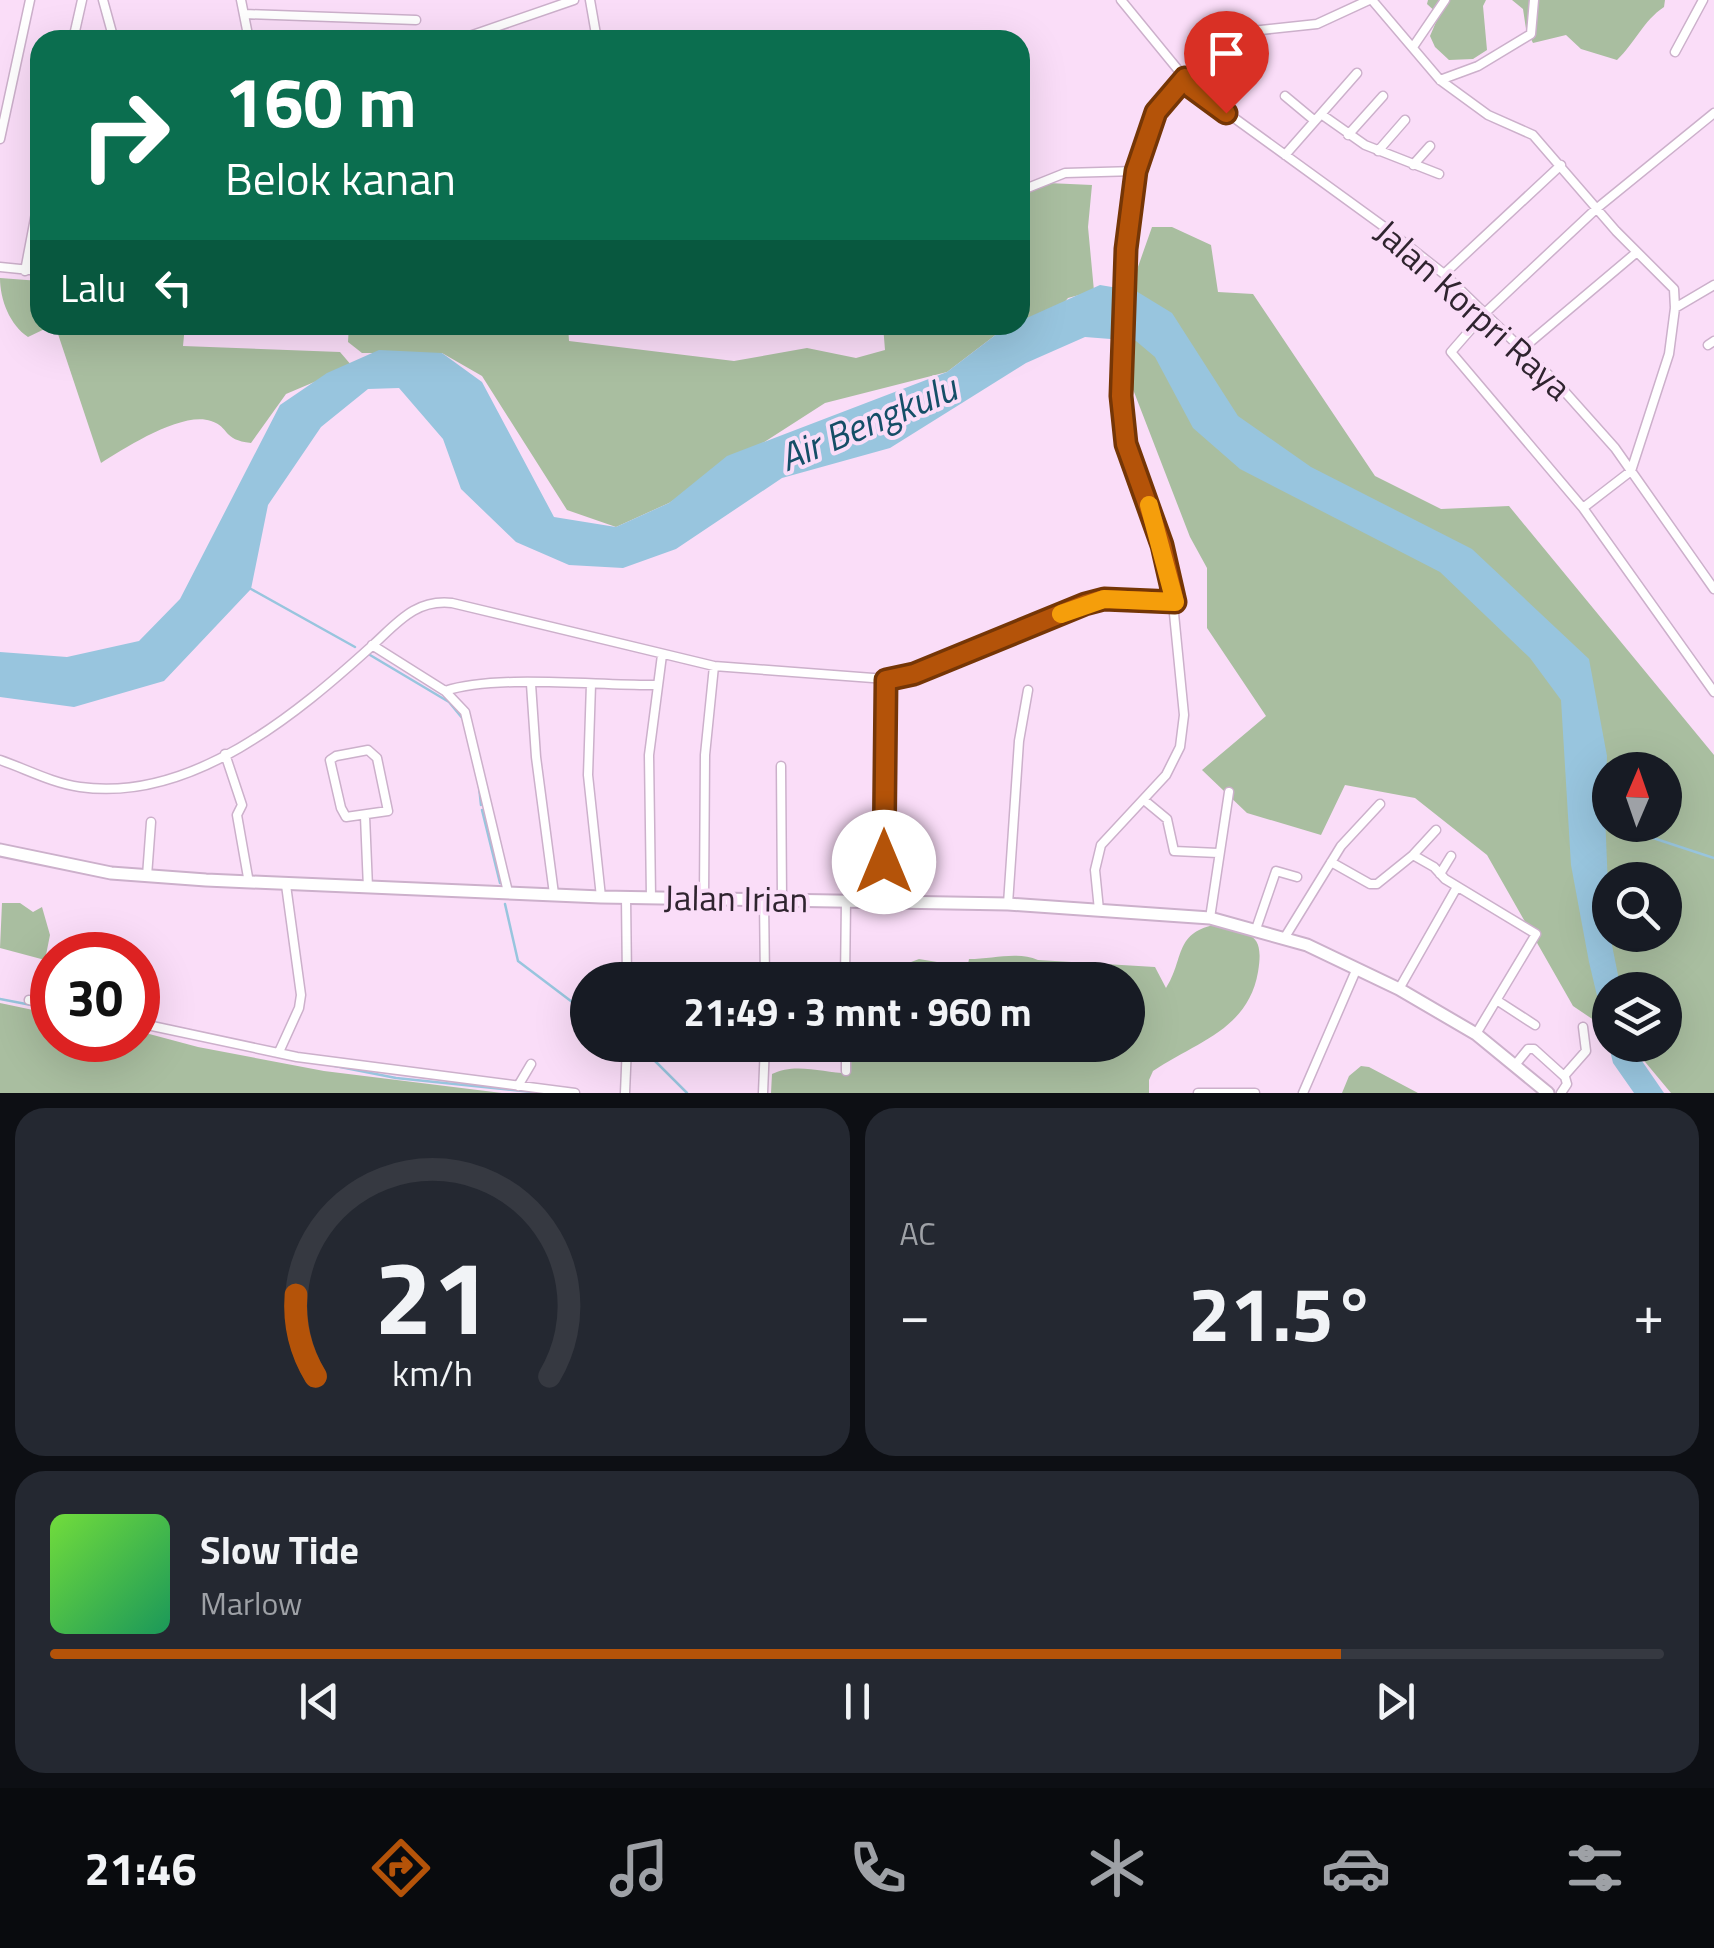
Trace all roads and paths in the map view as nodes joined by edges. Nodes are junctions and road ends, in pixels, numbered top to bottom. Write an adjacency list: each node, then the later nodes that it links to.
1 (30, 0): 31 (street)
2 (82, 0): 15 (street)
3 (103, 0): 16 (street)
4 (241, 0): 12 (street)
5 (574, 0): 14 (street)
6 (590, 0): 19 (street)
7 (1121, 0): 23 (street, Jalan Korpri Raya)
8 (1370, 0): 20 (street); 23 (street)
9 (1444, 0): 20 (street)
10 (1534, 0): 24 (street)
11 (1703, 0): 21 (street)
12 (246, 14): 13 (street); 17 (street)
13 (416, 20)
14 (490, 29): 18 (street)
15 (75, 30)
16 (111, 30)
17 (248, 30)
18 (487, 30)
19 (596, 30)
20 (1413, 47): 24 (street)
21 (1675, 52)
22 (1357, 73): 28 (street)
23 (1185, 78): 34 (street, Jalan Korpri Raya); 37 (street)
24 (1440, 80): 35 (street)
25 (1285, 96): 28 (street)
26 (1383, 96): 30 (street)
27 (1714, 113): 40 (street)
28 (1318, 118): 30 (street); 34 (street)
29 (1406, 120): 33 (street)
30 (1348, 135): 33 (street)
31 (0, 139)
32 (1430, 146): 36 (street)
33 (1378, 151): 36 (street)
34 (1286, 155): 46 (street, Jalan Korpri Raya)
35 (1561, 164): 40 (street); 46 (street)
36 (1414, 165): 38 (street)
37 (1136, 171): 39 (street); 55 (street)
38 (1439, 174)
39 (1030, 187)
40 (1596, 209): 42 (street); 49 (street)
41 (30, 245): 44 (street)
42 (1636, 252): 48 (street); 50 (street)
43 (0, 267): 44 (street)
44 (25, 271): 45 (street)
45 (30, 271)
46 (1444, 274): 49 (street, Jalan Korpri Raya)
47 (1713, 288): 48 (street)
48 (1676, 308): 51 (street)
49 (1486, 313): 50 (street, Jalan Korpri Raya); 52 (street)
50 (1522, 350): 51 (street, Jalan Korpri Raya)
51 (1631, 472): 52 (street); 53 (street, Jalan Korpri Raya)
52 (1583, 508): 65 (street)
53 (1710, 576): 54 (street, Jalan Korpri Raya)
54 (1714, 589)
55 (1175, 602): 59 (street); 70 (street)
56 (372, 646): 57 (street); 64 (street); 66 (street)
57 (662, 654): 58 (street); 62 (street)
58 (714, 666): 59 (street); 92 (street)
59 (886, 680): 96 (street)
60 (530, 684): 61 (street); 64 (street); 88 (street)
61 (591, 684): 62 (street); 89 (street)
62 (656, 684): 91 (street)
63 (1028, 690): 97 (street)
64 (445, 691): 87 (street)
65 (1714, 692)
66 (225, 754): 67 (street); 83 (street)
67 (0, 760)
68 (781, 766): 94 (street)
69 (1230, 792): 76 (street)
70 (1144, 800): 76 (street); 98 (street)
71 (1380, 804): 79 (street)
72 (365, 816): 72 (street); 86 (street)
73 (151, 822): 81 (street)
74 (1436, 830): 77 (street)
75 (0, 850): 81 (main road, Jalan Irian)
76 (1218, 853): 99 (street)
77 (1413, 855): 79 (street); 80 (street)
78 (1451, 856): 80 (street)
79 (1331, 862): 101 (street)
80 (1440, 874): 85 (street)
81 (147, 876): 83 (main road, Jalan Irian)
82 (1297, 878): 100 (street)
83 (249, 883): 84 (main road, Jalan Irian)
84 (286, 885): 86 (main road, Jalan Irian); 112 (street)
85 (1457, 887): 106 (street); 107 (street)
86 (368, 888): 87 (main road, Jalan Irian)
87 (508, 892): 88 (main road, Jalan Irian)
88 (554, 894): 89 (main road, Jalan Irian)
89 (601, 896): 90 (main road, Jalan Irian)
90 (626, 897): 91 (main road, Jalan Irian); 102 (street)
91 (651, 897): 92 (main road, Jalan Irian)
92 (704, 898): 93 (main road, Jalan Irian)
93 (764, 900): 94 (main road, Jalan Irian); 103 (street)
94 (782, 900): 95 (main road, Jalan Irian)
95 (846, 901): 96 (main road, Jalan Irian); 104 (street)
96 (884, 902): 97 (main road, Jalan Irian)
97 (1008, 904): 98 (main road, Jalan Irian)
98 (1099, 910): 99 (main road, Jalan Irian)
99 (1210, 918): 100 (main road, Jalan Irian)
100 (1256, 929): 101 (main road, Jalan Irian)
101 (1286, 937): 105 (main road, Jalan Irian)
102 (627, 962)
103 (765, 962)
104 (845, 962)
105 (1357, 968): 106 (main road, Jalan Irian); 126 (street)
106 (1399, 989): 111 (main road, Jalan Irian)
107 (1498, 1001): 108 (street); 111 (street)
108 (1535, 1025)
109 (1583, 1027): 119 (street)
110 (160, 1028): 112 (street)
111 (1476, 1034): 117 (main road, Jalan Irian)
112 (279, 1052): 120 (street)
113 (626, 1062): 122 (street)
114 (764, 1062): 123 (street)
115 (846, 1062): 118 (street)
116 (532, 1064): 120 (street)
117 (1514, 1065): 119 (street); 127 (main road, Jalan Irian)
118 (846, 1071)
119 (1564, 1076): 128 (street)
120 (518, 1086): 121 (street)
121 (575, 1093)
122 (624, 1093)
123 (762, 1093)
124 (1198, 1093): 125 (street)
125 (1255, 1093)
126 (1303, 1093)
127 (1548, 1093)
128 (1561, 1093)

